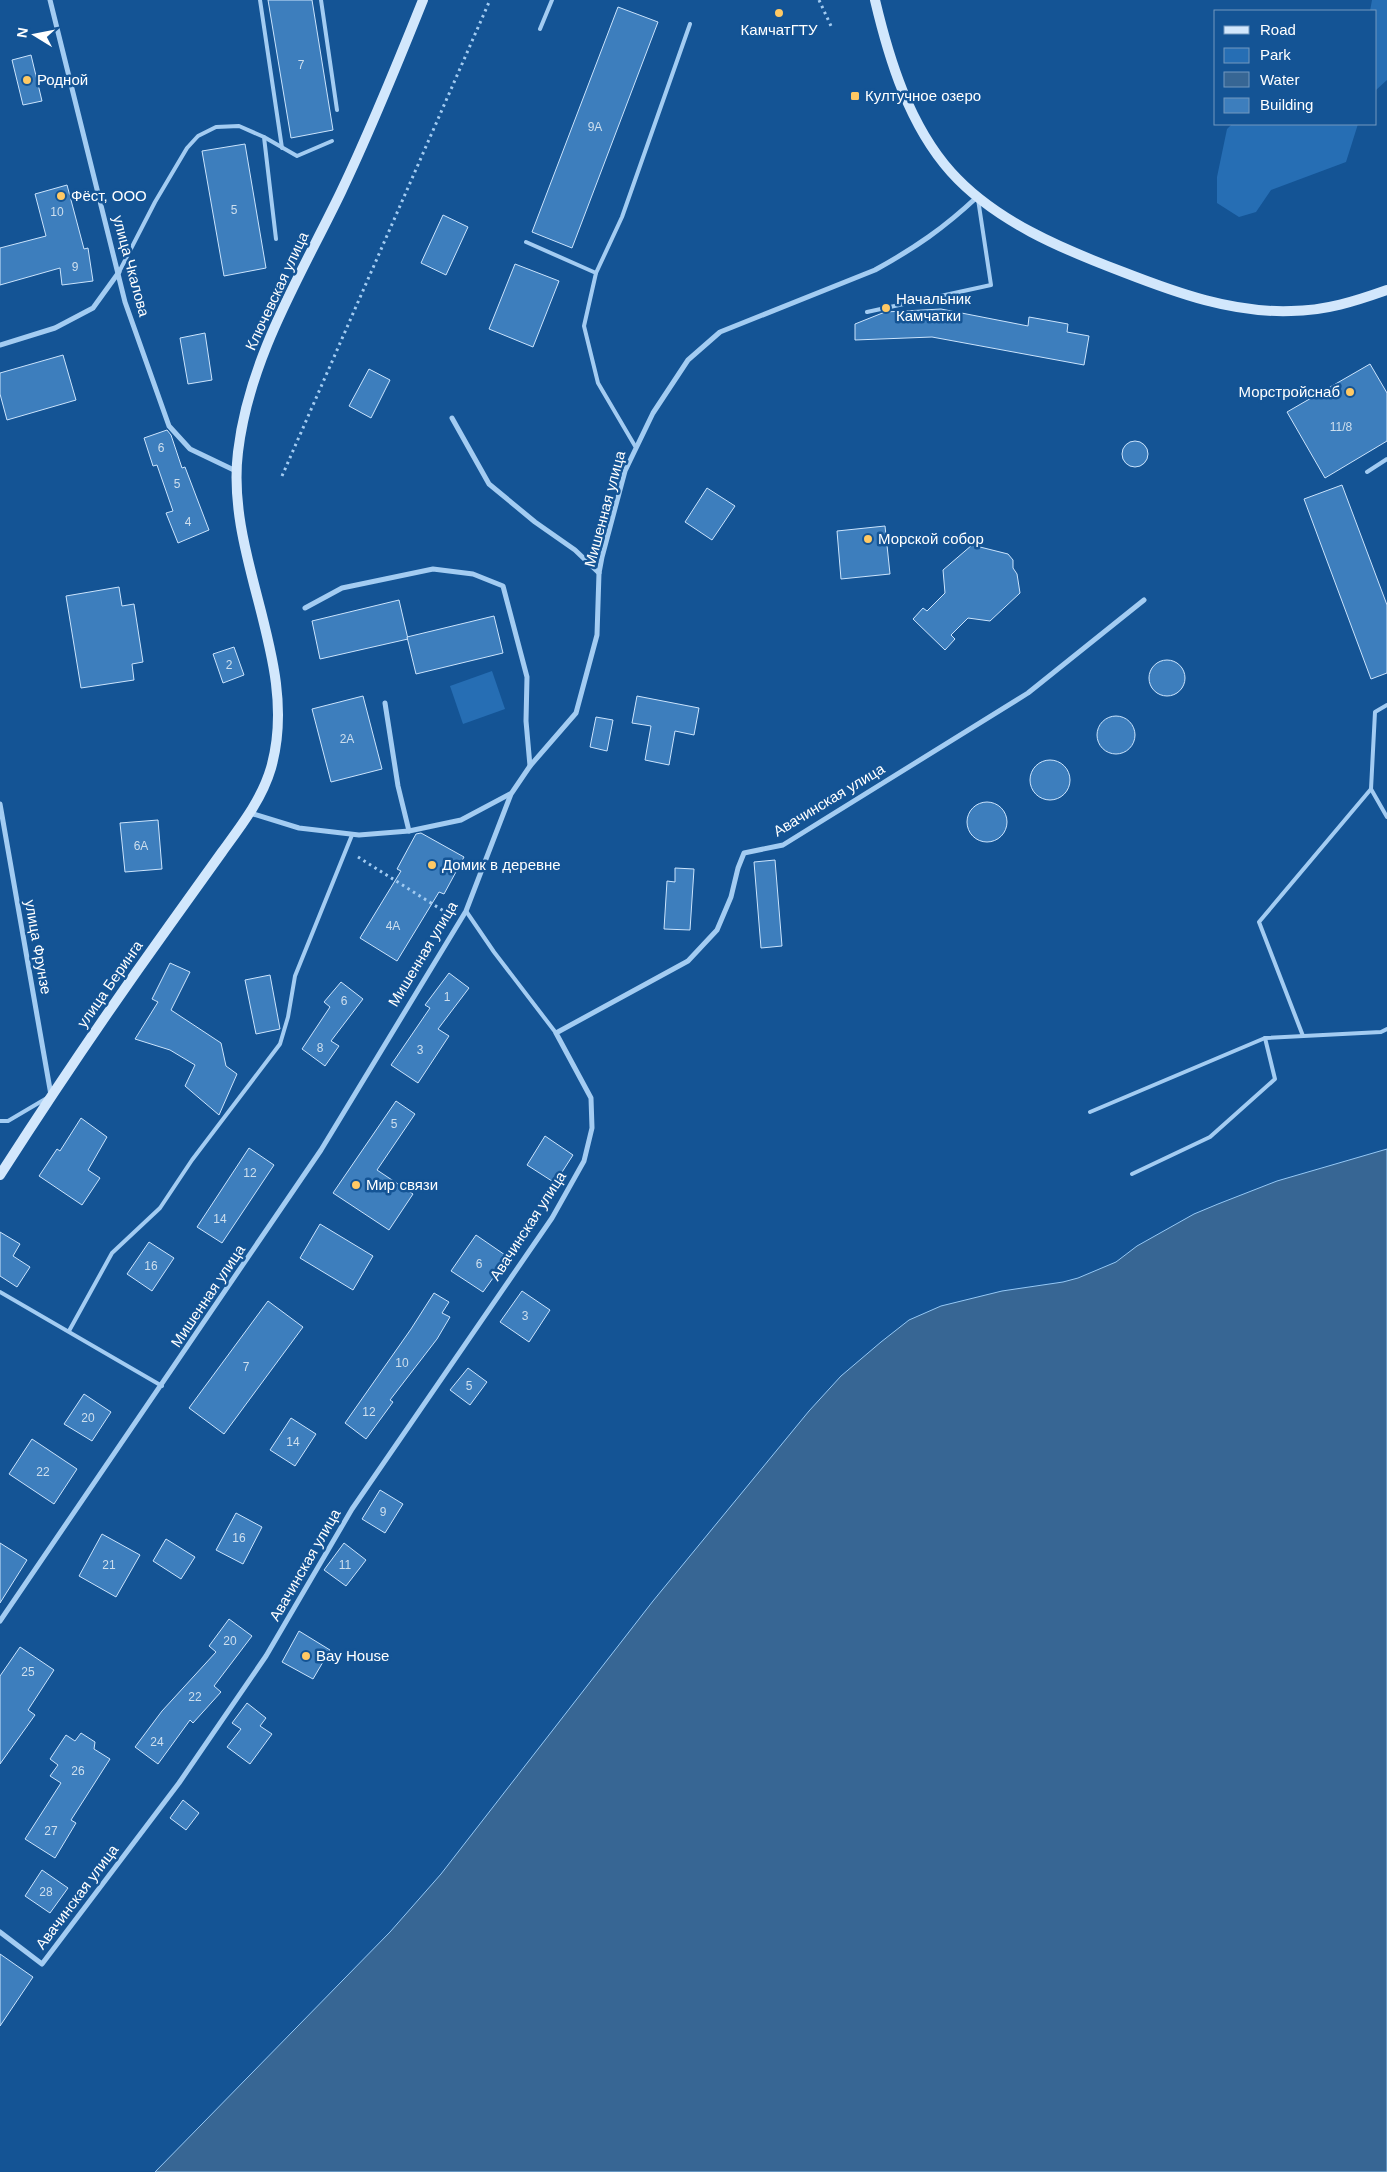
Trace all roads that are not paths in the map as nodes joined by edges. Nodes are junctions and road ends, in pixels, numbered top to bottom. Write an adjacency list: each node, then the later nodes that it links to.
1 (50, 0): 16 (street, улица Чкалова)
2 (260, 0): 12 (lane)
3 (321, 0): 9 (lane)
4 (423, 0): 24 (main road, Ключевская улица)
5 (552, 0): 8 (lane)
6 (875, 0): 13 (main road)
7 (690, 24): 17 (lane)
8 (540, 29)
9 (337, 110)
10 (264, 138): 12 (lane); 14 (lane); 16 (lane)
11 (332, 141): 12 (lane)
12 (282, 148)
13 (977, 197): 18 (main road); 19 (lane); 22 (street, Мишенная улица)
14 (276, 239)
15 (526, 242): 17 (lane)
16 (119, 272): 20 (street); 24 (street, улица Чкалова)
17 (596, 273): 22 (lane)
18 (1387, 290)
19 (867, 312)
20 (0, 344)
21 (452, 418): 26 (street)
22 (635, 446): 26 (street, Мишенная улица)
23 (1387, 459): 25 (lane)
24 (236, 471): 35 (main road, Ключевская улица)
25 (1367, 472)
26 (599, 573): 31 (street, Мишенная улица)
27 (1144, 600): 41 (street, Авачинская улица)
28 (305, 608): 31 (street)
29 (385, 703): 37 (street)
30 (1387, 705): 32 (lane)
31 (530, 766): 33 (street, Мишенная улица)
32 (1371, 789): 36 (lane); 42 (lane)
33 (510, 794): 37 (street); 39 (street, Мишенная улица)
34 (0, 804): 44 (street, улица Фрунзе)
35 (250, 814): 38 (street); 44 (main road, улица Беринга)
36 (1387, 817)
37 (409, 831): 38 (street)
38 (352, 835): 50 (lane)
39 (466, 911): 41 (lane); 51 (street, Мишенная улица)
40 (1387, 1029): 42 (lane)
41 (556, 1032): 53 (street, Авачинская улица)
42 (1303, 1036): 43 (lane)
43 (1265, 1038): 45 (lane); 47 (lane)
44 (51, 1096): 46 (lane); 48 (main road, улица Беринга)
45 (1090, 1112)
46 (0, 1121)
47 (1132, 1174)
48 (0, 1176)
49 (0, 1292): 50 (lane)
50 (69, 1331): 51 (lane)
51 (162, 1386): 52 (street, Мишенная улица)
52 (0, 1621)
53 (0, 1932)

